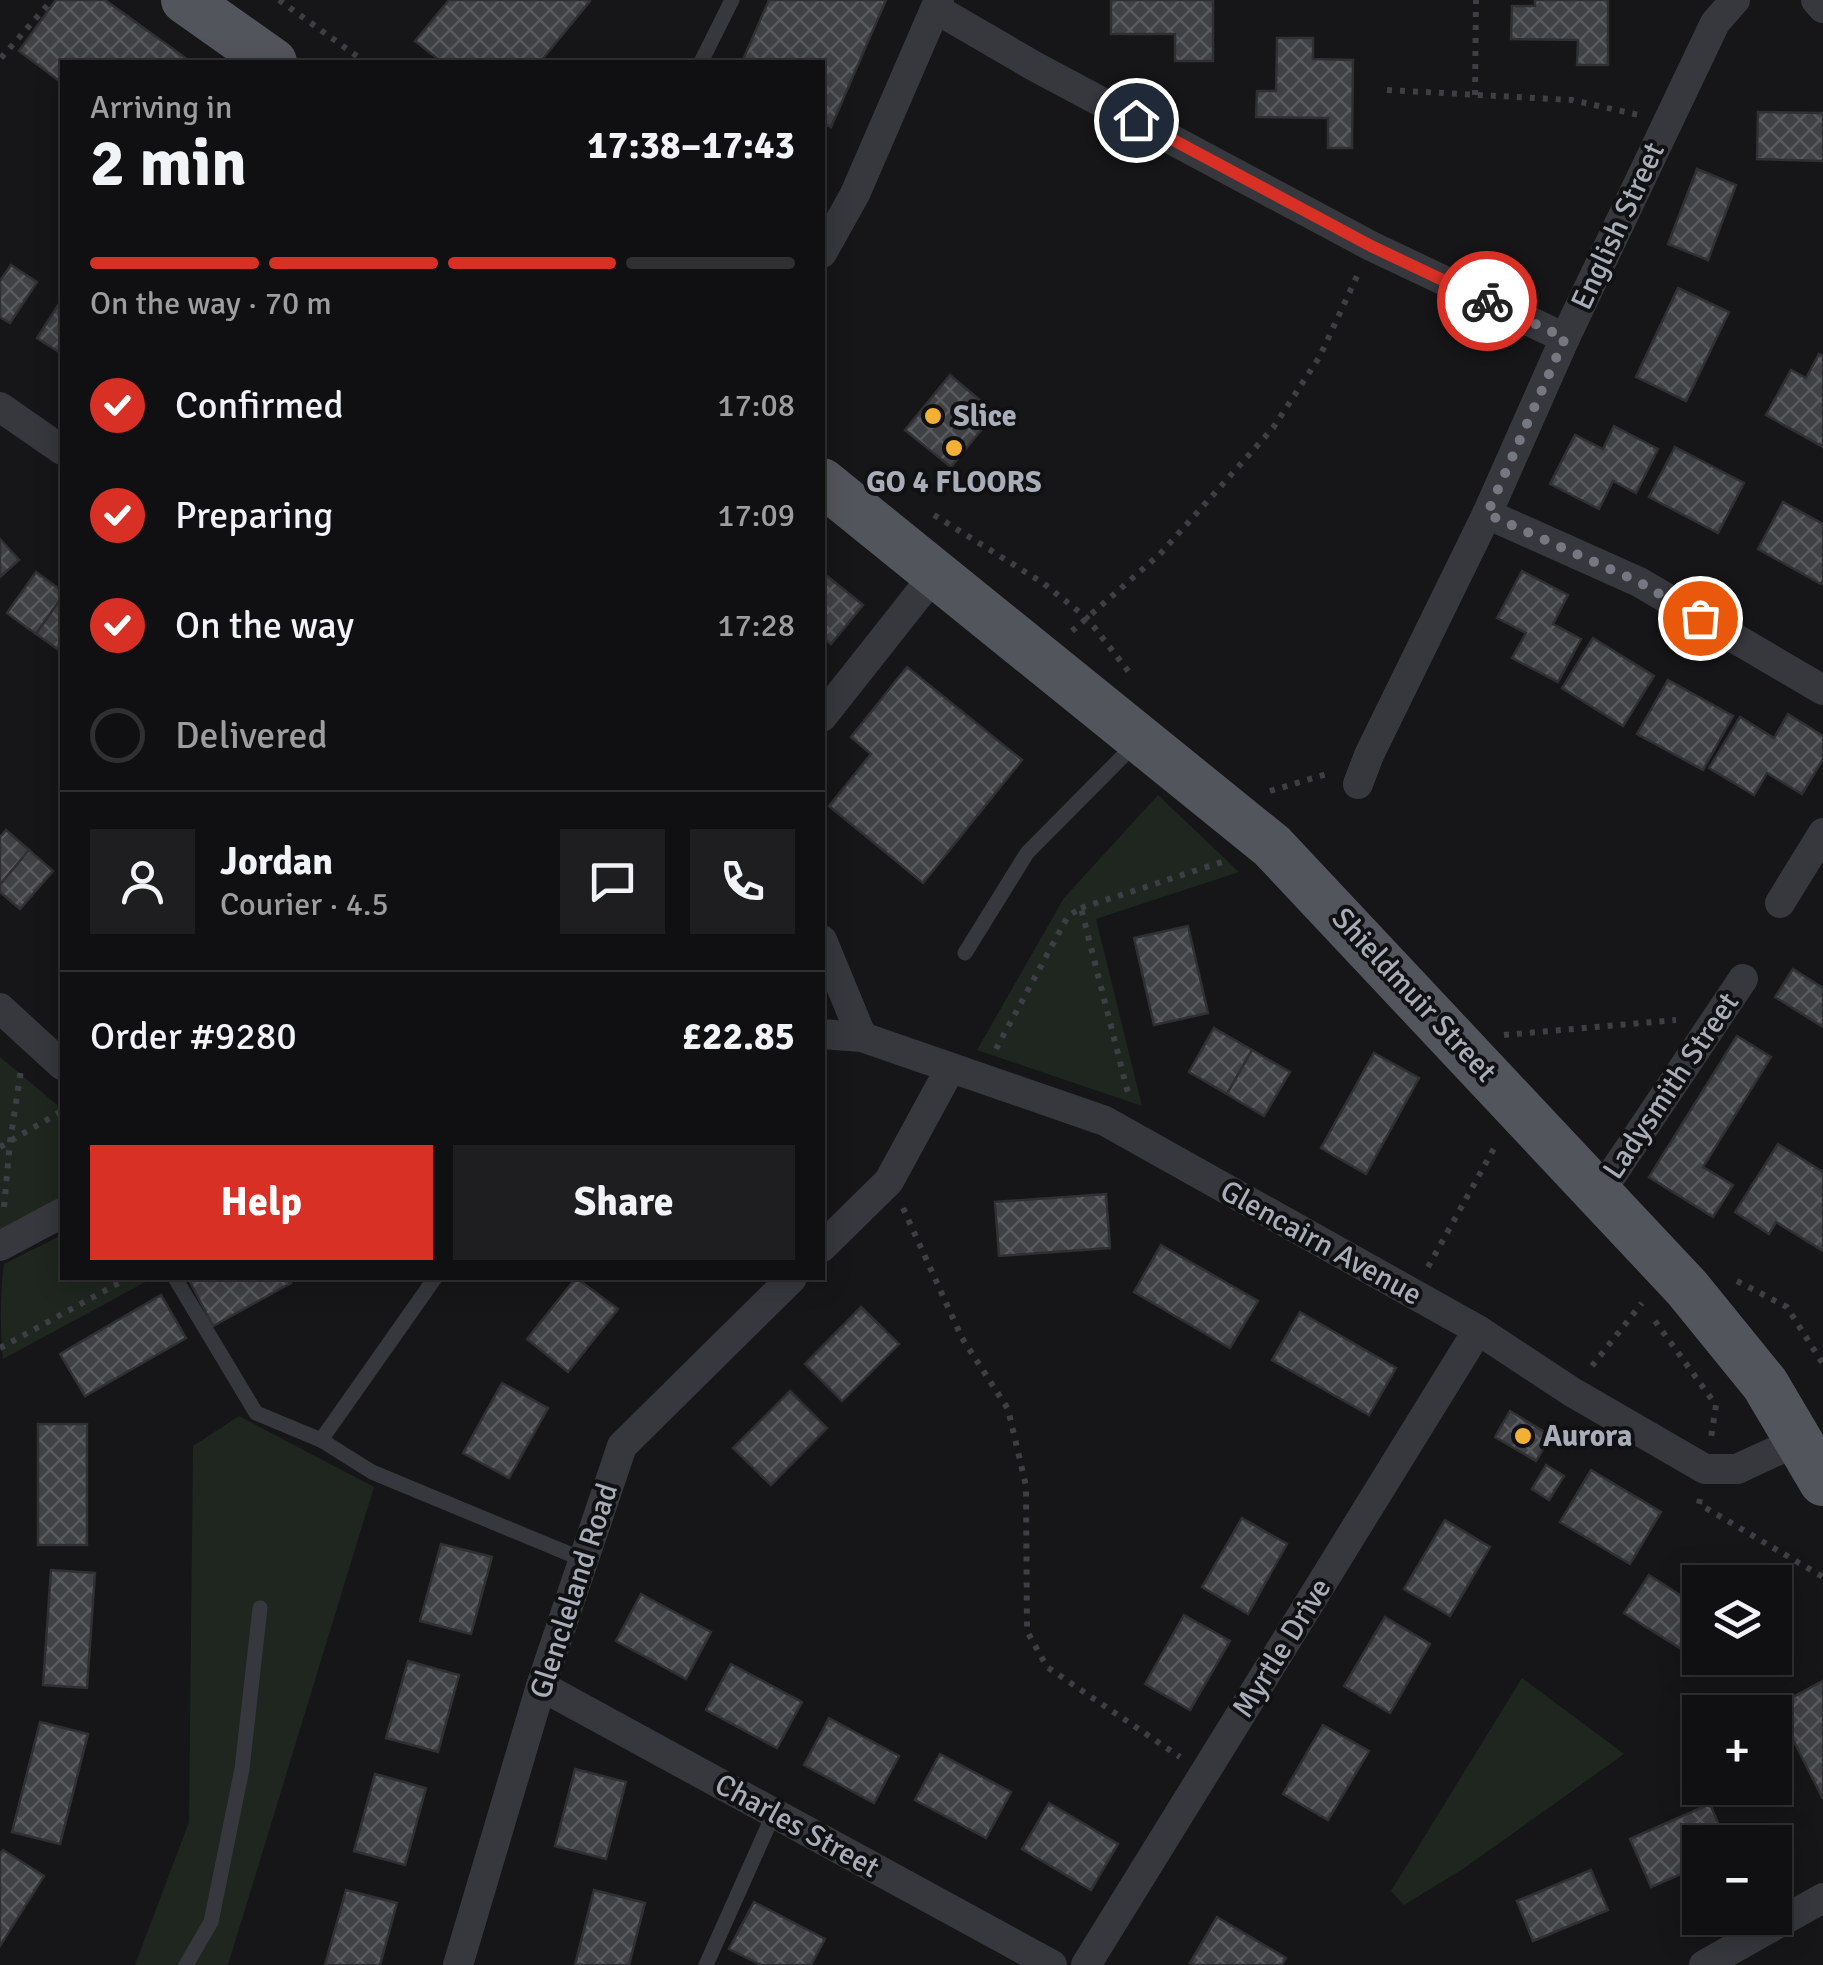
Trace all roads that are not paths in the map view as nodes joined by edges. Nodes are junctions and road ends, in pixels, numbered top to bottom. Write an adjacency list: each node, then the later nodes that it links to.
1 (185, 0): 7 (main road)
2 (732, 0): 8 (lane)
3 (1735, 0): 10 (street, English Street)
4 (1816, 0): 6 (street)
5 (938, 4): 9 (street); 10 (street)
6 (1823, 8)
7 (270, 60)
8 (702, 60)
9 (825, 244)
10 (1565, 338): 14 (street, English Street)
11 (0, 408): 12 (street)
12 (60, 449)
13 (825, 484): 15 (main road, Shieldmuir Street)
14 (1487, 514): 16 (street); 19 (street, English Street)
15 (935, 574): 17 (street); 18 (main road, Shieldmuir Street)
16 (1823, 690)
17 (825, 713)
18 (1140, 739): 23 (lane); 30 (main road, Shieldmuir Street)
19 (1358, 784)
20 (1823, 833): 21 (street)
21 (1780, 903)
22 (825, 947): 27 (street)
23 (965, 953)
24 (1743, 979): 30 (street, Ladysmith Street)
25 (0, 1008): 28 (street)
26 (825, 1034): 27 (street, Glencairn Avenue)
27 (862, 1037): 29 (street, Glencairn Avenue)
28 (60, 1063)
29 (950, 1069): 32 (street); 37 (street, Glencairn Avenue)
30 (1599, 1194): 39 (main road, Shieldmuir Street)
31 (60, 1214): 33 (street)
32 (825, 1244)
33 (0, 1246)
34 (176, 1280): 38 (lane)
35 (434, 1280): 38 (lane)
36 (790, 1280): 41 (street, Glencleland Road)
37 (1478, 1330): 39 (street, Glencairn Avenue); 50 (street, Myrtle Drive)
38 (322, 1440): 41 (lane)
39 (1798, 1441): 40 (main road, Shieldmuir Street)
40 (1823, 1482)
41 (584, 1560): 43 (street, Glencleland Road)
42 (260, 1608): 46 (lane)
43 (542, 1686): 44 (street, Charles Street); 47 (street, Glencleland Road)
44 (774, 1813): 48 (lane); 49 (street, Charles Street)
45 (1823, 1898): 51 (street)
46 (186, 1965)
47 (458, 1965)
48 (706, 1965)
49 (1052, 1965)
50 (1086, 1965)
51 (1704, 1965)

